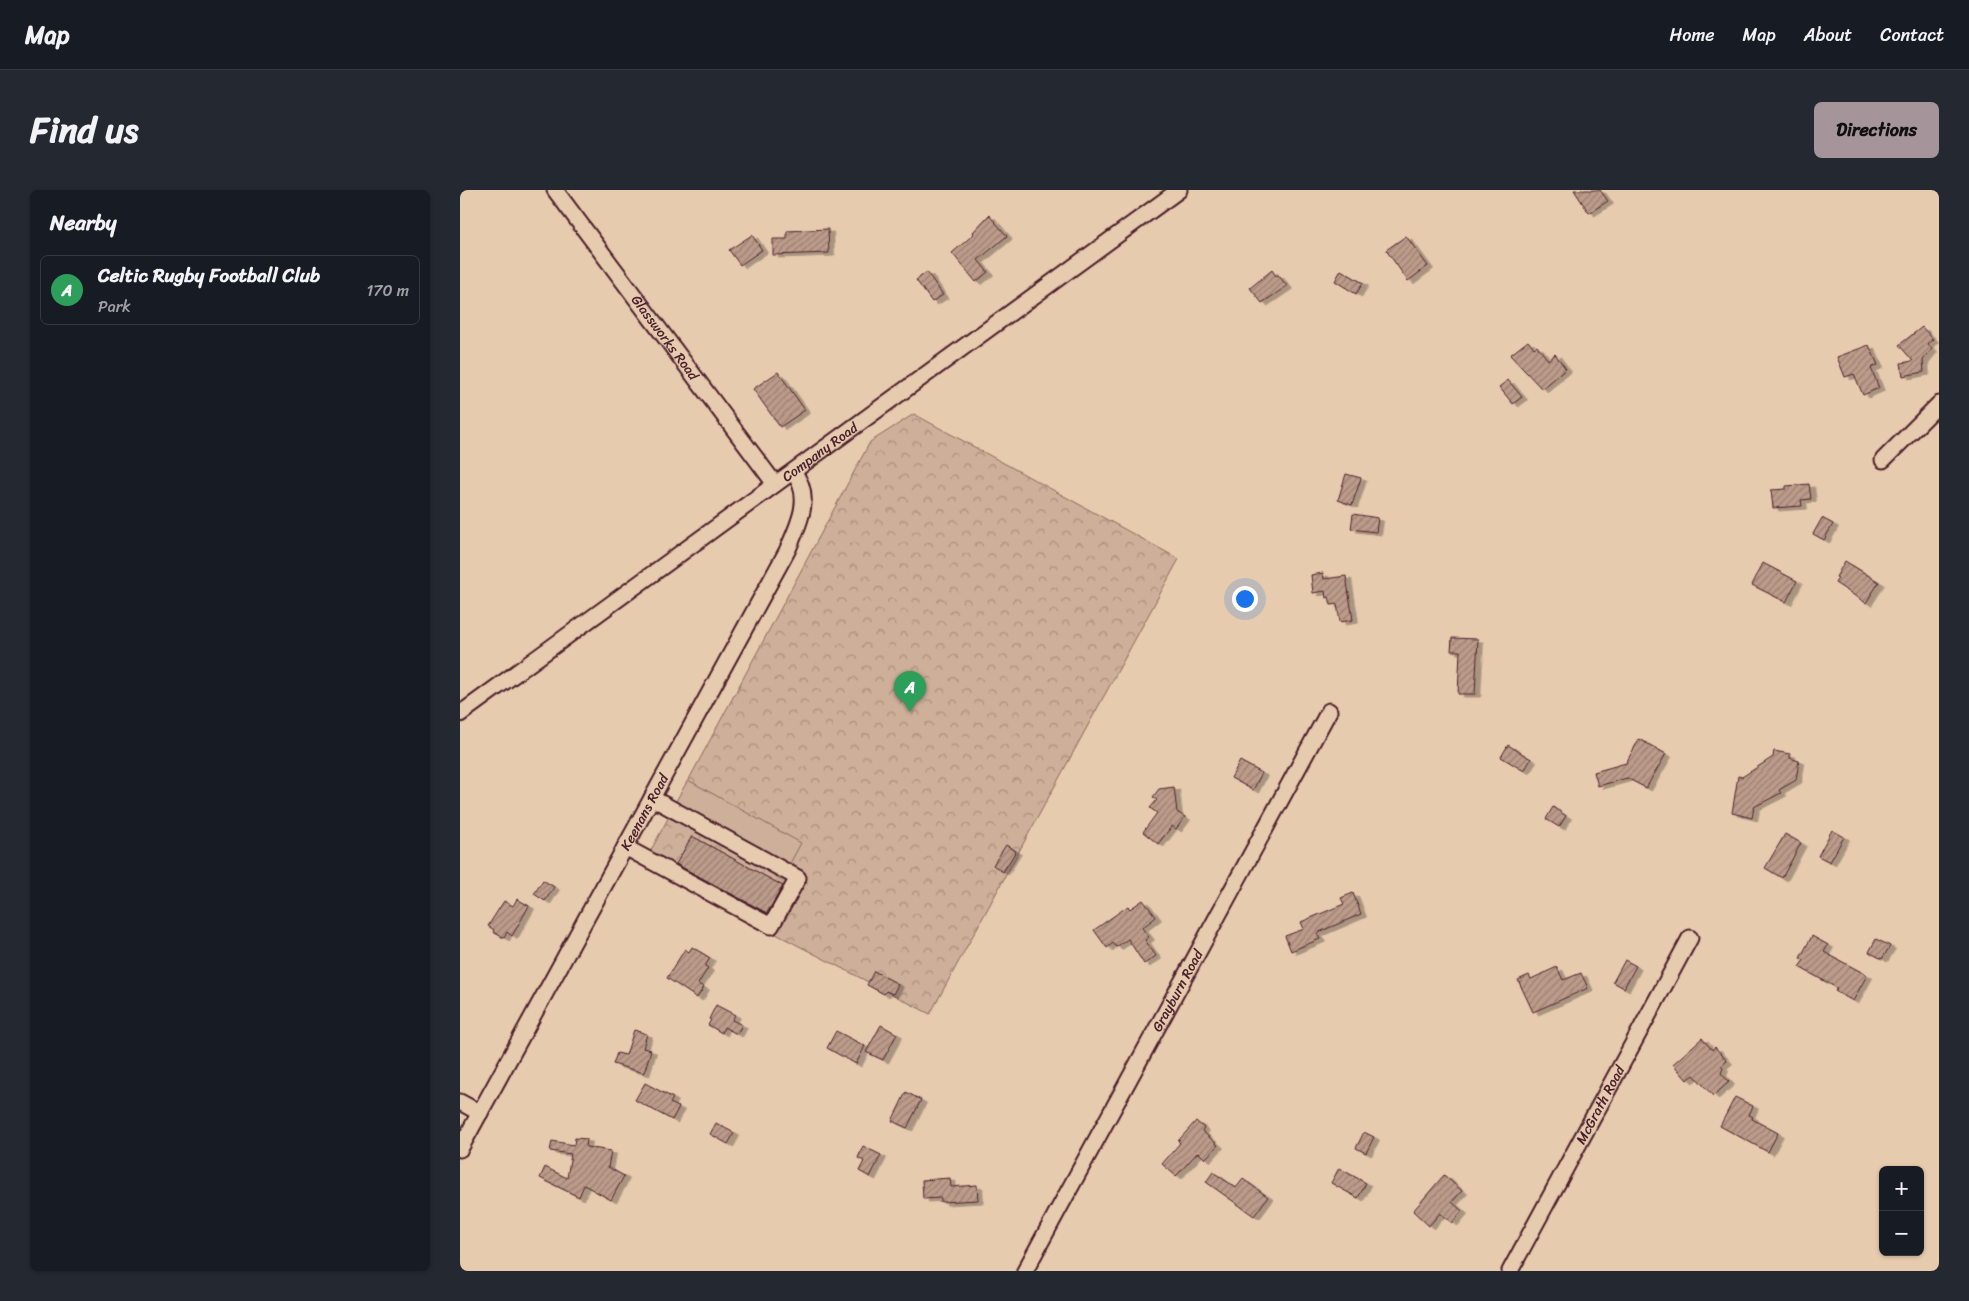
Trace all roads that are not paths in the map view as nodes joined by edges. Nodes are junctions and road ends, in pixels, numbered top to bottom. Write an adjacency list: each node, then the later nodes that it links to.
1 (555, 190): 6 (street, Glassworks Road)
2 (1179, 190): 5 (street, Company Road)
3 (1939, 404): 4 (street)
4 (1883, 460)
5 (793, 472): 6 (street, Company Road); 9 (street, Keenans Road)
6 (774, 484): 8 (street, Company Road)
7 (1329, 712): 15 (street, Grayburn Road)
8 (460, 714)
9 (652, 798): 10 (street, Keenans Road); 10 (street)
10 (625, 847): 13 (street, Keenans Road)
11 (1690, 938): 16 (street, McGrath Road)
12 (460, 1102): 13 (street)
13 (480, 1113): 14 (street, Keenans Road)
14 (460, 1149)
15 (1025, 1271)
16 (1510, 1271)

